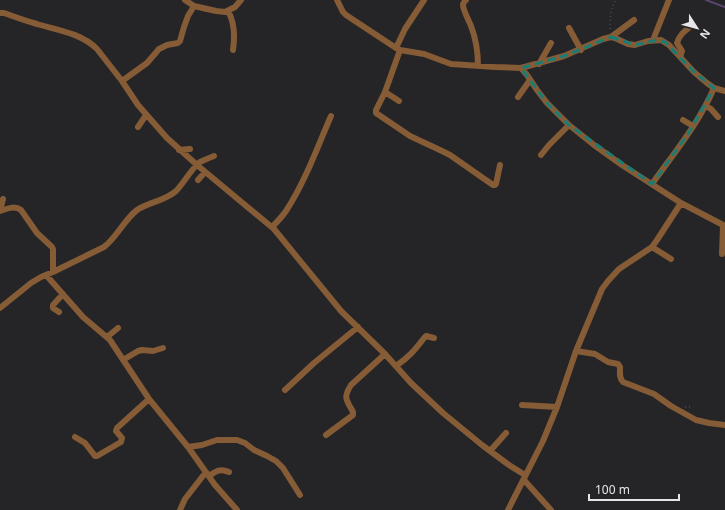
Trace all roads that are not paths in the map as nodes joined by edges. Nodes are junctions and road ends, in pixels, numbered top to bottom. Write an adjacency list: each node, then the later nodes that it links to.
1 (241, 0): 7 (street)
2 (337, 0): 15 (street)
3 (424, 0): 15 (street)
4 (466, 0): 20 (street)
5 (670, 0): 13 (street)
6 (191, 3): 7 (street); 23 (street)
7 (228, 11): 16 (street)
8 (0, 13): 23 (street)
9 (634, 20): 12 (street)
10 (691, 26): 18 (street)
11 (569, 28): 17 (street)
12 (610, 37): 13 (street); 17 (street)
13 (653, 40): 18 (street)
14 (551, 43): 19 (street)
15 (398, 49): 20 (street); 26 (street)
16 (233, 50)
17 (581, 50): 19 (street)
18 (680, 58): 24 (street)
19 (540, 64): 21 (street)
20 (478, 66): 21 (street)
21 (521, 68): 22 (street)
22 (530, 80): 27 (street); 34 (street)
23 (122, 81): 30 (street)
24 (714, 88): 25 (street); 29 (street)
25 (725, 90)
26 (385, 92): 28 (street); 42 (street)
27 (518, 97)
28 (399, 101)
29 (706, 106): 32 (street); 35 (street)
30 (146, 115): 36 (street); 38 (street)
31 (331, 116): 50 (street)
32 (718, 117)
33 (683, 120): 35 (street)
34 (569, 125): 39 (street); 45 (street)
35 (693, 126): 45 (street)
36 (138, 127)
37 (190, 149): 38 (street)
38 (179, 150): 41 (street)
39 (541, 155)
40 (214, 156): 41 (street)
41 (197, 165): 43 (street); 54 (street)
42 (500, 165)
43 (205, 172): 44 (street); 50 (street)
44 (198, 180)
45 (652, 184): 47 (street)
46 (3, 199): 48 (street)
47 (681, 203): 49 (street); 51 (street)
48 (0, 211): 54 (street)
49 (724, 225): 52 (street)
50 (272, 227): 58 (street)
51 (652, 247): 53 (street); 63 (street)
52 (722, 254)
53 (671, 259)
54 (50, 273): 55 (street); 56 (street)
55 (63, 294): 57 (street); 60 (street)
56 (0, 308)
57 (59, 312)
58 (358, 327): 64 (street); 67 (street)
59 (118, 328): 60 (street)
60 (107, 337): 65 (street)
61 (434, 338): 66 (street)
62 (163, 348): 65 (street)
63 (576, 351): 70 (street); 71 (street)
64 (385, 354): 66 (street); 73 (street)
65 (124, 360): 68 (street)
66 (396, 366): 76 (street)
67 (285, 390)
68 (150, 399): 74 (street); 75 (street)
69 (522, 405): 70 (street)
70 (557, 407): 79 (street)
71 (725, 425)
72 (506, 433): 76 (street)
73 (326, 435)
74 (75, 437)
75 (188, 447): 78 (street); 80 (street)
76 (490, 451): 79 (street)
77 (229, 472): 78 (street)
78 (208, 474): 81 (street); 82 (street)
79 (524, 478): 83 (street); 84 (street)
80 (300, 495)
81 (180, 510)
82 (237, 510)
83 (508, 510)
84 (551, 510)

